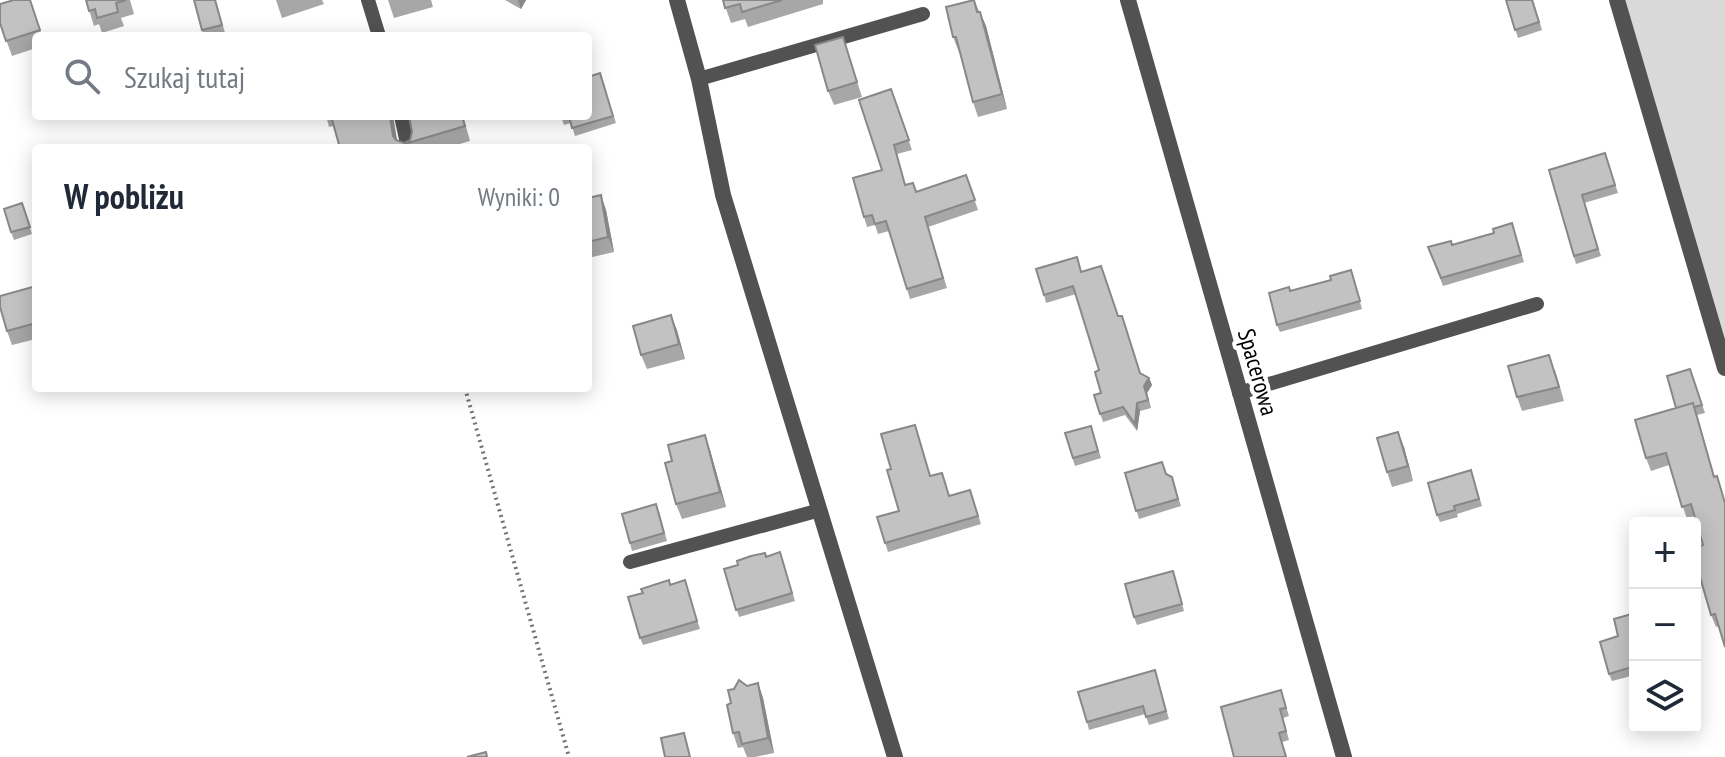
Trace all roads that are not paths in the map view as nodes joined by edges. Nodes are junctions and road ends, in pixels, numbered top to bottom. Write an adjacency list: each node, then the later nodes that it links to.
1 (368, 0): 6 (lane)
2 (677, 0): 7 (street)
3 (1128, 0): 12 (street, Spacerowa)
4 (1617, 0): 11 (street)
5 (923, 14): 7 (lane)
6 (378, 32)
7 (699, 79): 13 (street)
8 (402, 120): 9 (lane)
9 (407, 144)
10 (1537, 304): 12 (lane)
11 (1725, 368)
12 (1239, 393): 16 (street, Spacerowa)
13 (820, 510): 14 (lane); 15 (street)
14 (630, 562)
15 (895, 757)
16 (1344, 757)

